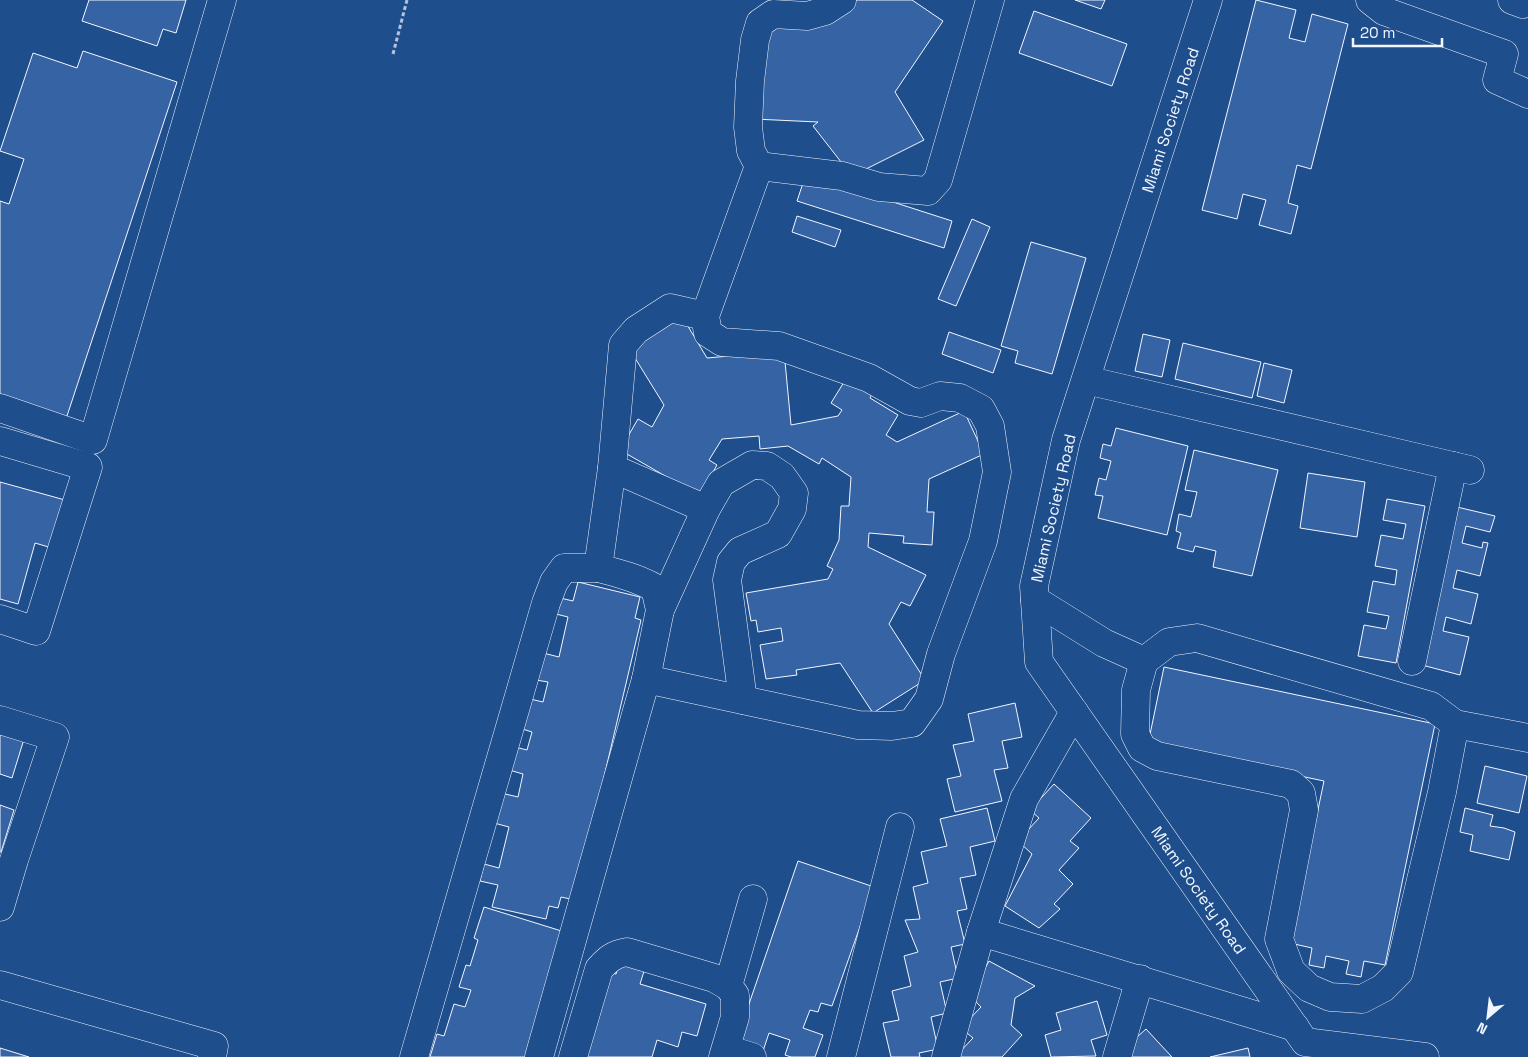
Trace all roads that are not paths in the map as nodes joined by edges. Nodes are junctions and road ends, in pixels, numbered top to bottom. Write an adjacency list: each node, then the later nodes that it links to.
1 (222, 0): 12 (street)
2 (842, 0): 9 (street)
3 (990, 0): 9 (street)
4 (1208, 0): 11 (street, Miami Society Road)
5 (1512, 0): 6 (street)
6 (1526, 0)
7 (1376, 2): 8 (street)
8 (1528, 94)
9 (759, 166): 10 (street)
10 (704, 316): 14 (street); 23 (street)
11 (1086, 380): 17 (street, Miami Society Road); 21 (street)
12 (0, 408)
13 (0, 441): 19 (street)
14 (612, 468): 15 (street); 16 (street)
15 (706, 509): 18 (street); 23 (street)
16 (598, 568): 18 (street); 39 (street)
17 (1035, 600): 20 (street); 24 (street, Miami Society Road)
18 (660, 610): 22 (street)
19 (0, 619)
20 (1144, 661): 26 (street); 26 (street)
21 (1412, 662)
22 (646, 679): 23 (street); 40 (street)
23 (743, 700)
24 (1074, 712): 32 (street); 36 (street, Miami Society Road)
25 (0, 720): 29 (street)
26 (1455, 724): 27 (street)
27 (1528, 738)
28 (900, 827): 43 (street)
29 (7, 858): 31 (street)
30 (752, 899): 35 (street)
31 (0, 907)
32 (982, 932): 33 (street); 44 (street)
33 (1140, 979): 36 (street); 45 (street)
34 (0, 985): 38 (street)
35 (728, 986): 37 (street); 41 (street)
36 (1300, 1042): 46 (street)
37 (725, 1053): 42 (street)
38 (212, 1057)
39 (414, 1057)
40 (539, 1057)
41 (573, 1057)
42 (752, 1057)
43 (840, 1057)
44 (946, 1057)
45 (1117, 1057)
46 (1425, 1057)

